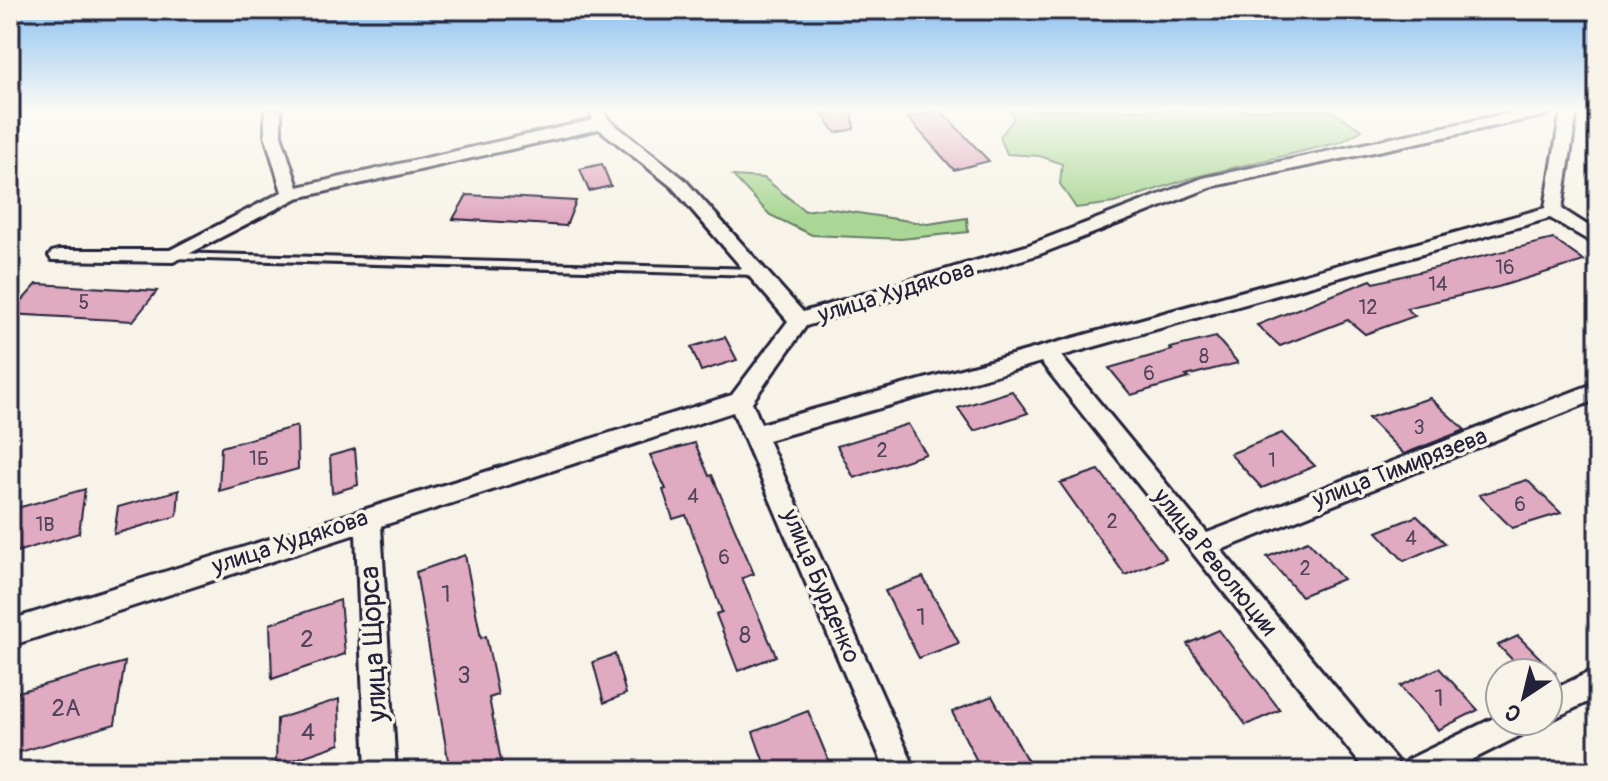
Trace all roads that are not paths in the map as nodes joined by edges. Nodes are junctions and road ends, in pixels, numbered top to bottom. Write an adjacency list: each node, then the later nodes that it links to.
1 (276, 146): 6 (street)
2 (479, 146): 6 (street)
3 (635, 146): 11 (street)
4 (1376, 146): 12 (street, улица Худякова)
5 (1563, 146): 7 (street)
6 (291, 194): 10 (street)
7 (1553, 211): 8 (street); 13 (street)
8 (1598, 240)
9 (59, 256): 10 (street)
10 (173, 256): 11 (lane)
11 (756, 272): 12 (street)
12 (799, 321): 15 (street, улица Худякова)
13 (1046, 353): 16 (street); 18 (street, улица Революции)
14 (1598, 390): 18 (street, улица Тимирязева)
15 (740, 401): 16 (street, улица Бурденко); 17 (street, улица Худякова)
16 (756, 434): 24 (street, улица Бурденко)
17 (368, 517): 19 (street, улица Худякова); 23 (street, улица Щорса)
18 (1202, 546): 25 (street, улица Революции)
19 (10, 633)
20 (1598, 682): 21 (street)
21 (1564, 699)
22 (1487, 737): 26 (street)
23 (381, 771)
24 (901, 771)
25 (1385, 771)
26 (1418, 771)

